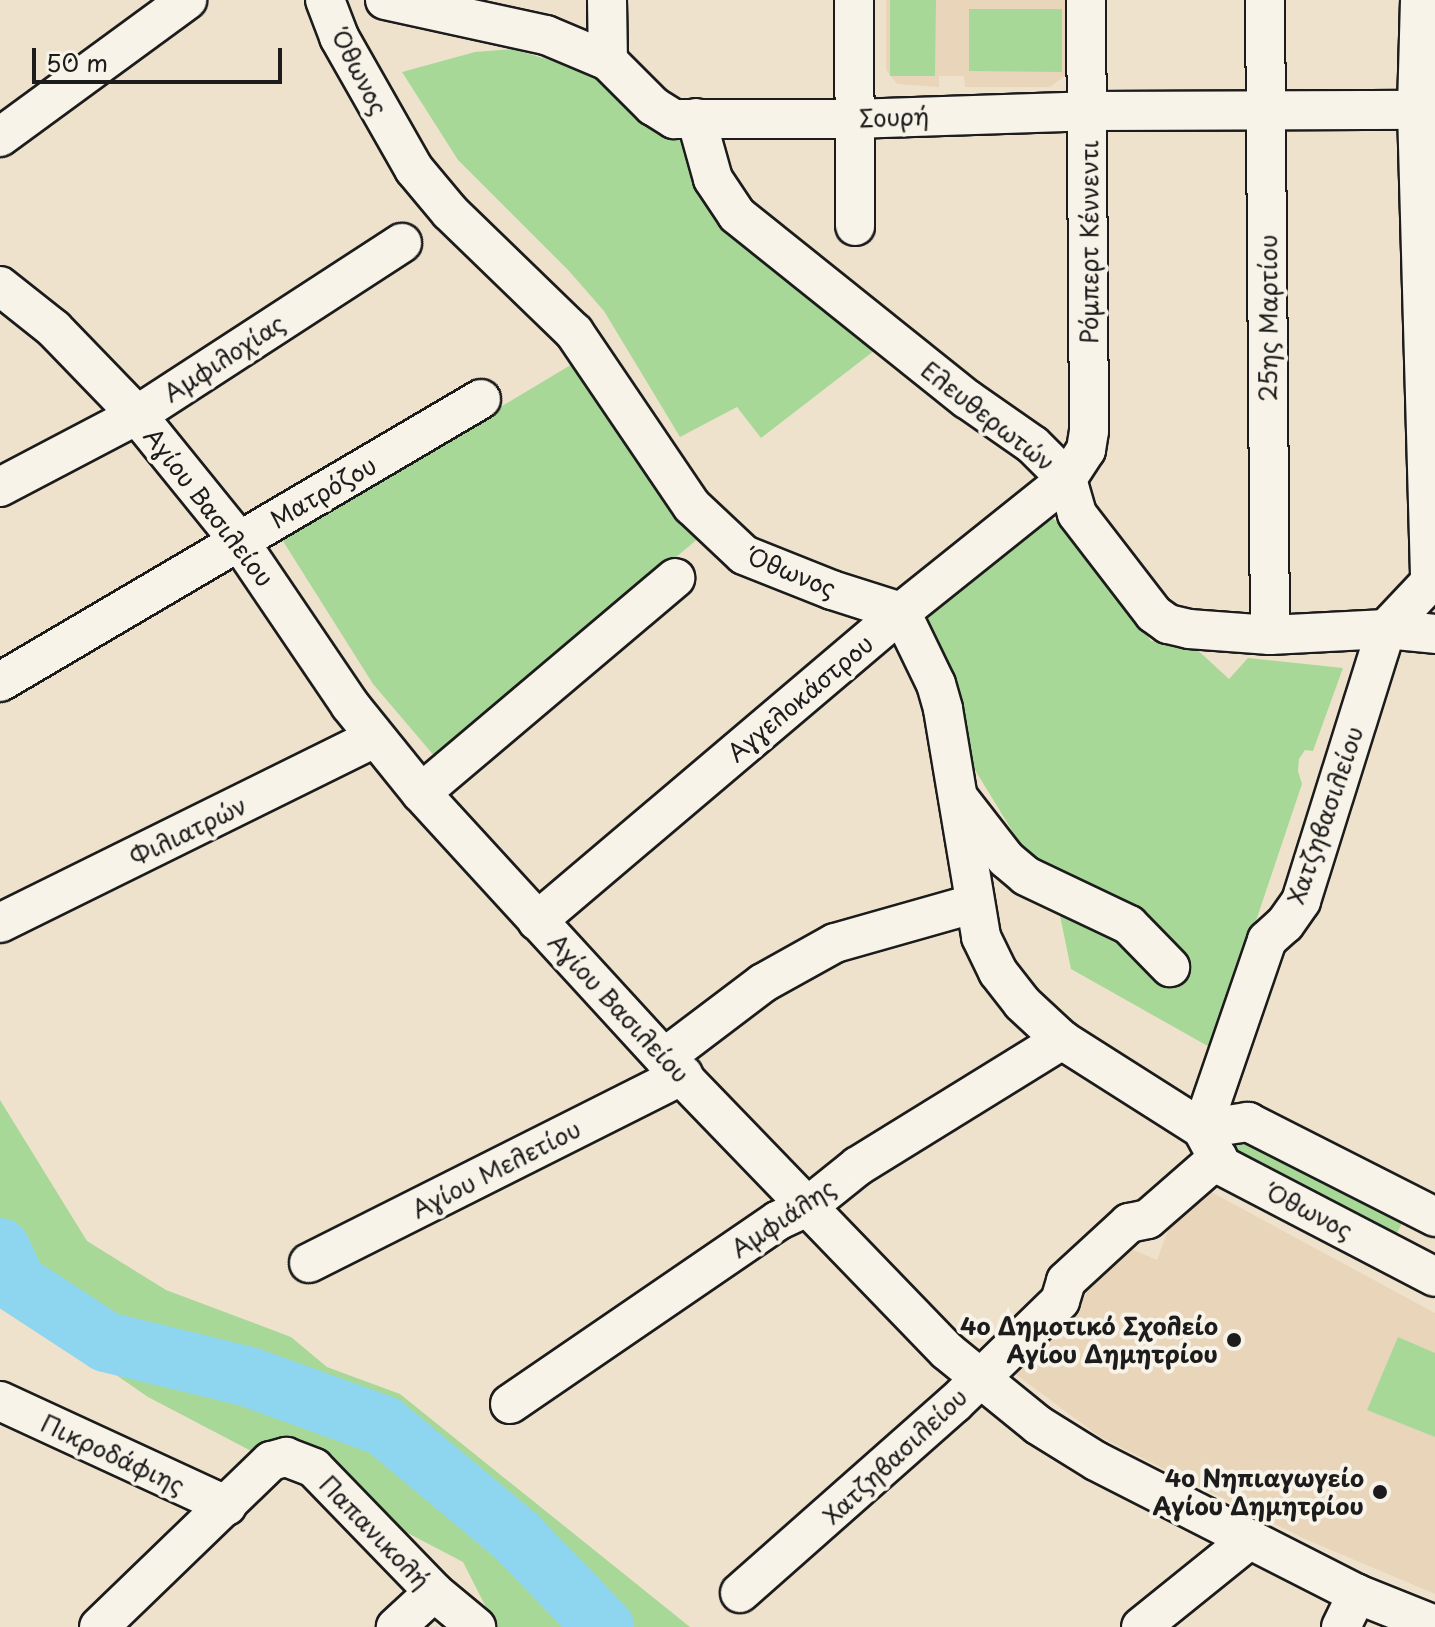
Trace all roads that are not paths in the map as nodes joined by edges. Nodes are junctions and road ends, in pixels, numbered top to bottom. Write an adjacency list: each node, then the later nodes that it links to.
1 (187, 0): 15 (street)
2 (325, 0): 26 (street, Όθωνος)
3 (385, 0): 9 (street, Σουρή)
4 (607, 0): 9 (street)
5 (854, 0): 14 (street)
6 (1086, 0): 11 (street, Ρόμπερτ Κέννεντι)
7 (1265, 0): 12 (street, 25ης Μαρτίου)
8 (1420, 0): 10 (street)
9 (608, 61): 13 (street, Σουρή)
10 (1426, 110): 12 (street, Σουρή); 25 (street)
11 (1088, 111): 12 (street, Σουρή); 14 (street, Σουρή); 21 (street, Ρόμπερτ Κέννεντι)
12 (1266, 111): 29 (street, 25ης Μαρτίου)
13 (696, 118): 14 (street, Σουρή); 21 (street, Ελευθερωτών)
14 (853, 119): 16 (street)
15 (0, 137)
16 (855, 226)
17 (402, 243): 20 (street, Αμφιλοχίας)
18 (0, 286): 20 (street, Αγίου Βασιλείου)
19 (481, 399): 23 (street, Ματρόζου)
20 (137, 415): 22 (street, Αμφιλοχίας); 23 (street, Αγίου Βασιλείου)
21 (1067, 479): 26 (street, Αγγελοκάστρου); 29 (street, Ελευθερωτών)
22 (0, 487)
23 (239, 541): 30 (street, Ματρόζου); 31 (street, Αγίου Βασιλείου)
24 (675, 578): 32 (street)
25 (1433, 579): 27 (street)
26 (901, 612): 33 (street, Όθωνος); 35 (street, Αγγελοκάστρου)
27 (1386, 629): 28 (street, Ελευθερωτών); 29 (street, Ελευθερωτών); 40 (street, Χατζηβασιλείου)
28 (1435, 634)
29 (1270, 635)
30 (0, 682)
31 (375, 738): 32 (street, Αγίου Βασιλείου); 36 (street, Φιλιατρών)
32 (421, 793): 35 (street, Αγίου Βασιλείου)
33 (955, 793): 34 (street, Όθωνος); 37 (street)
34 (973, 904): 38 (street, Όθωνος); 39 (street, Αγίου Μελετίου)
35 (537, 921): 39 (street, Αγίου Βασιλείου)
36 (0, 923)
37 (1170, 967)
38 (1062, 1040): 40 (street, Όθωνος); 41 (street, Αμφιάλης)
39 (673, 1067): 41 (street, Αγίου Βασιλείου); 43 (street, Αγίου Μελετίου)
40 (1210, 1143): 42 (street); 44 (street, Όθωνος); 45 (street, Χατζηβασιλείου)
41 (807, 1207): 45 (street, Αγίου Βασιλείου); 47 (street, Αμφιάλης)
42 (1433, 1211): 44 (street)
43 (309, 1263)
44 (1424, 1271)
45 (978, 1379): 49 (street, Αγίου Βασιλείου); 51 (street, Χατζηβασιλείου)
46 (0, 1401): 48 (street, Πικροδάφιης)
47 (510, 1404)
48 (227, 1506): 50 (street, Παπανικολή); 54 (street)
49 (1249, 1540): 52 (street, Αγίου Βασιλείου); 57 (street)
50 (434, 1592): 55 (street, Παπανικολή); 56 (street)
51 (740, 1593)
52 (1349, 1610): 53 (street, Αγίου Βασιλείου)
53 (1435, 1625)
54 (99, 1627)
55 (396, 1627)
56 (476, 1627)
57 (1141, 1627)

